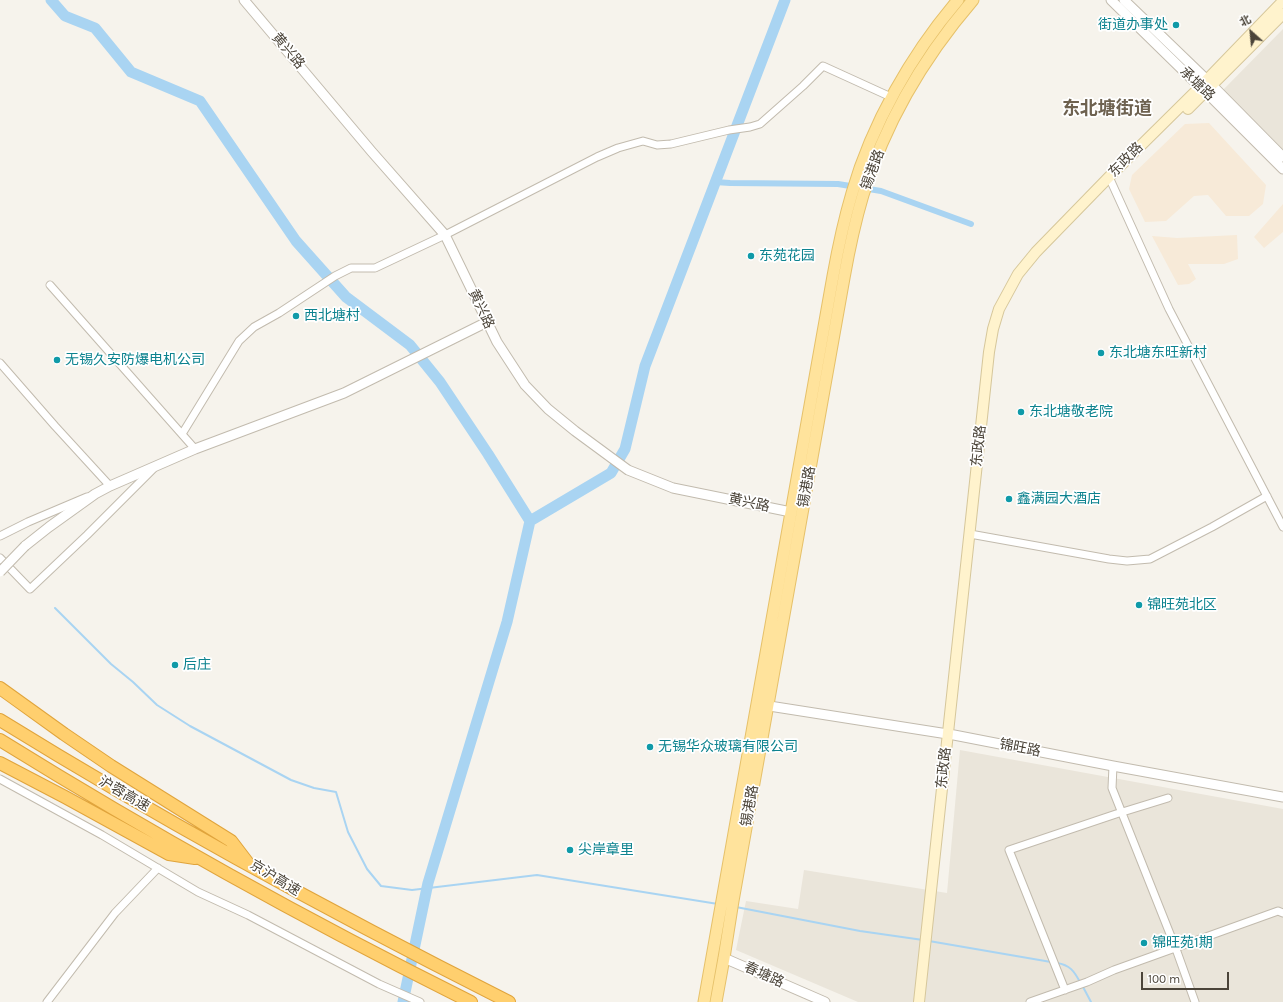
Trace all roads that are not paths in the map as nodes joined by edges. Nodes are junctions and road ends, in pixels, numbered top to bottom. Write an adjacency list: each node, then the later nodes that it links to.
1 (244, 0): 13 (street, 黄兴路)
2 (958, 0): 9 (main road, 锡港路)
3 (973, 0): 30 (main road, 锡港路)
4 (1111, 0): 8 (street, 承塘路)
5 (1124, 0): 8 (street, 承塘路)
6 (1283, 1): 8 (main road, 东政路)
7 (1283, 14): 8 (main road, 东政路)
8 (1206, 86): 10 (street, 承塘路); 11 (street, 承塘路); 12 (main road, 东政路)
9 (891, 97): 13 (street); 23 (main road, 锡港路)
10 (1283, 157)
11 (1283, 169)
12 (1110, 180): 22 (street); 25 (main road, 东政路)
13 (445, 235): 15 (street, 黄兴路); 17 (street)
14 (50, 285): 17 (street)
15 (487, 322): 18 (street); 23 (street, 黄兴路)
16 (0, 363): 20 (street)
17 (182, 434): 18 (street)
18 (195, 449): 19 (street)
19 (156, 466): 20 (street); 27 (street)
20 (110, 486): 21 (street)
21 (95, 494): 26 (street); 28 (street, bridge)
22 (1267, 496): 24 (street); 25 (street)
23 (791, 512): 30 (main road, 锡港路)
24 (1283, 527)
25 (973, 534): 32 (main road, 东政路)
26 (0, 536)
27 (0, 558)
28 (0, 572)
29 (0, 688): 41 (highway, 京沪高速)
30 (762, 705): 32 (street, 锦旺路); 43 (main road, 锡港路)
31 (0, 720): 41 (highway, 沪蓉高速)
32 (951, 734): 35 (street, 锦旺路); 45 (main road, 东政路)
33 (0, 740): 40 (highway, 沪蓉高速)
34 (0, 762): 40 (highway, 京沪高速)
35 (1113, 766): 37 (street, 锦旺路); 39 (street)
36 (0, 779): 42 (street)
37 (1283, 797)
38 (1168, 798): 39 (street)
39 (1122, 812): 46 (street); 48 (street)
40 (201, 858): 51 (highway, 京沪高速)
41 (250, 866): 52 (highway, 京沪高速)
42 (158, 868): 49 (street); 50 (street)
43 (727, 906): 47 (main road, 锡港路); 53 (main road, 锡港路)
44 (1283, 913): 46 (street)
45 (929, 941): 57 (main road, 东政路); 58 (main road, 东政路)
46 (1176, 949): 48 (street); 60 (street)
47 (724, 961): 54 (main road, 锡港路); 55 (street, 春塘路); 56 (street, 春塘路)
48 (1065, 990): 59 (street)
49 (418, 1001)
50 (46, 1002)
51 (471, 1002)
52 (509, 1002)
53 (704, 1002)
54 (716, 1002)
55 (812, 1002)
56 (825, 1002)
57 (919, 1002)
58 (925, 1002)
59 (1030, 1002)
60 (1195, 1002)

